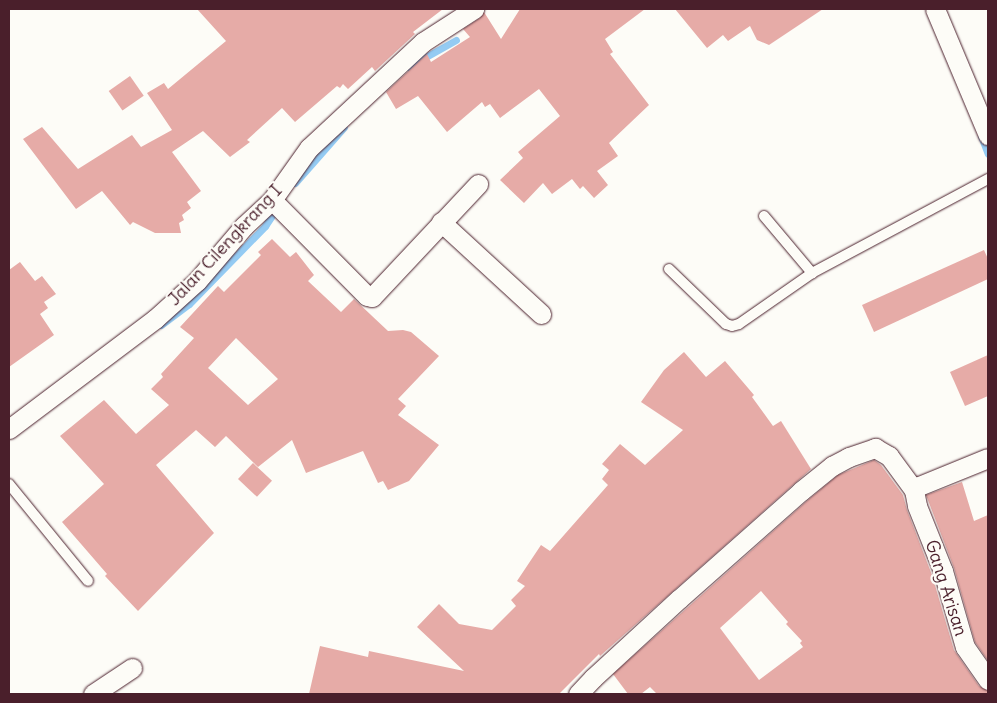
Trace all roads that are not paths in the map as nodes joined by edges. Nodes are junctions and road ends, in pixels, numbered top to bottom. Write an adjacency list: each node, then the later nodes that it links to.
1 (474, 9): 3 (street, Jalan Cilengkrang I)
2 (935, 9): 4 (street)
3 (447, 15): 7 (street, Jalan Cilengkrang I)
4 (988, 135)
5 (988, 179): 11 (lane)
6 (478, 184): 9 (street)
7 (272, 200): 9 (street); 13 (street, Jalan Cilengkrang I)
8 (764, 216): 11 (lane)
9 (441, 222): 12 (street)
10 (669, 269): 11 (lane)
11 (812, 273)
12 (541, 314)
13 (9, 429)
14 (988, 458): 16 (street)
15 (9, 484): 17 (lane)
16 (914, 490): 19 (street, Gang Arisan); 21 (street)
17 (88, 581)
18 (132, 668): 20 (street)
19 (988, 680)
20 (94, 694)
21 (578, 694)

